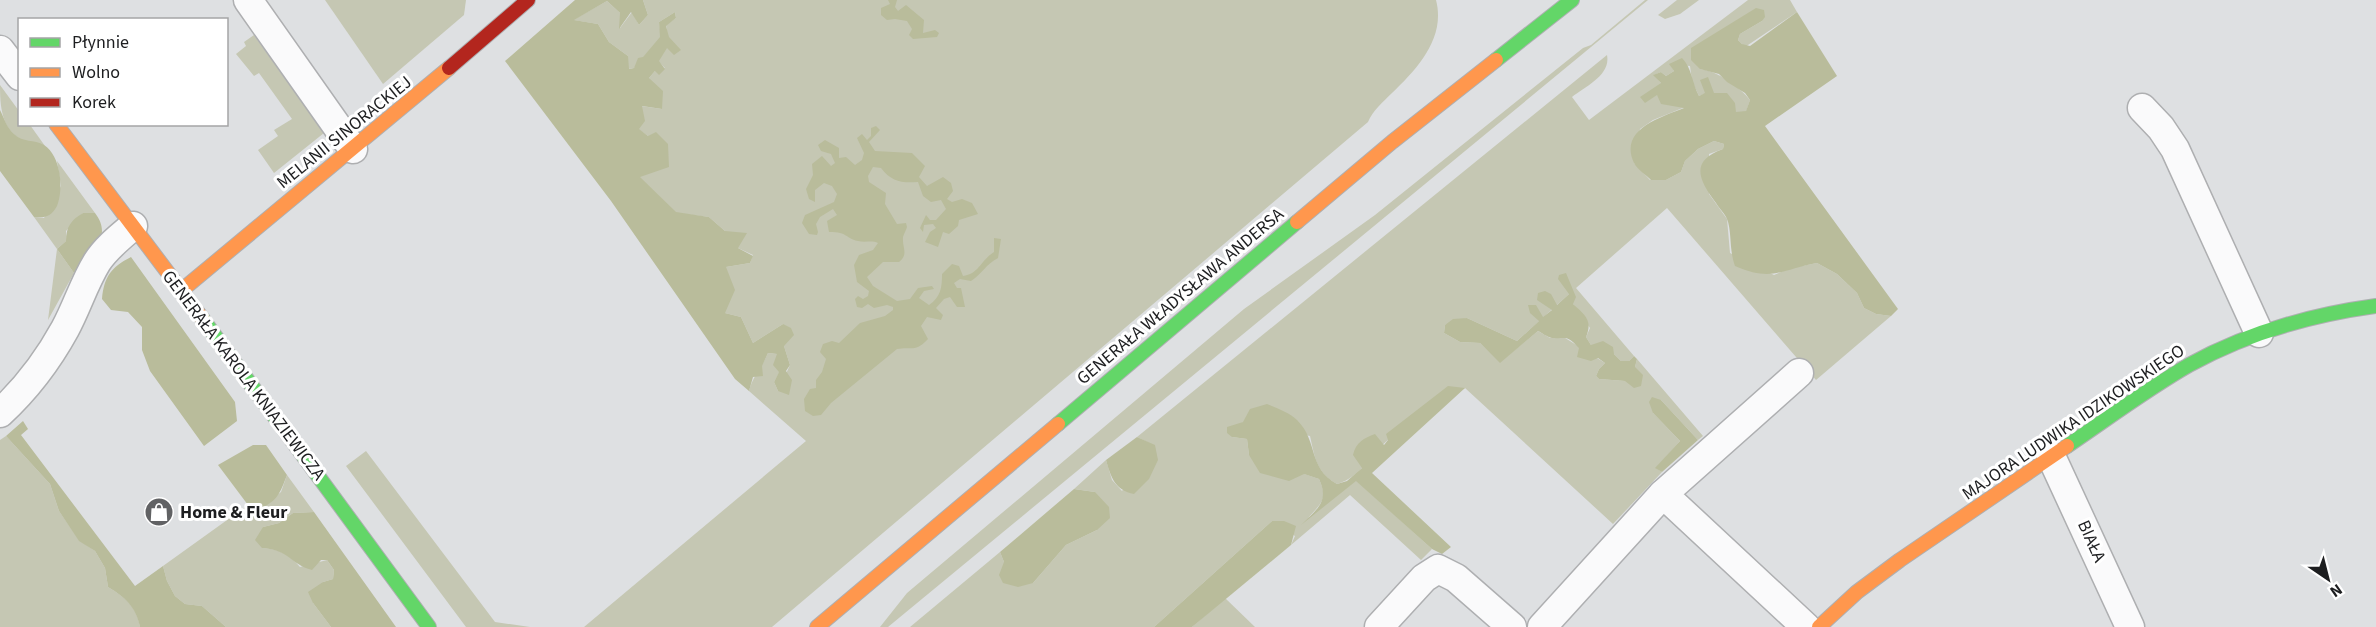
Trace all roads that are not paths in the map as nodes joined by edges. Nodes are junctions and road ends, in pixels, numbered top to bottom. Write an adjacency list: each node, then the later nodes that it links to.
1 (248, 0): 8 (street)
2 (1572, 0): 18 (street, GENERAŁA WŁADYSŁAWA ANDERSA)
3 (517, 4): 8 (street, MELANII SINORACKIEJ)
4 (0, 50): 5 (street)
5 (18, 73)
6 (2142, 108): 12 (street)
7 (58, 126): 9 (street, GENERAŁA KAROLA KNIAZIEWICZA)
8 (353, 149): 10 (street, MELANII SINORACKIEJ)
9 (133, 226): 10 (street, GENERAŁA KAROLA KNIAZIEWICZA); 14 (street)
10 (182, 290): 17 (street, GENERAŁA KAROLA KNIAZIEWICZA)
11 (2376, 306): 12 (street, MAJORA LUDWIKA IDZIKOWSKIEGO)
12 (2259, 333): 15 (street, MAJORA LUDWIKA IDZIKOWSKIEGO)
13 (1799, 373): 16 (street)
14 (0, 413)
15 (2051, 456): 23 (street, MAJORA LUDWIKA IDZIKOWSKIEGO); 24 (street, BIAŁA)
16 (1662, 494): 21 (street); 22 (street)
17 (429, 627)
18 (817, 627)
19 (1379, 627): 20 (street)
20 (1512, 627)
21 (1542, 627)
22 (1806, 627)
23 (1820, 627)
24 (2130, 627)

